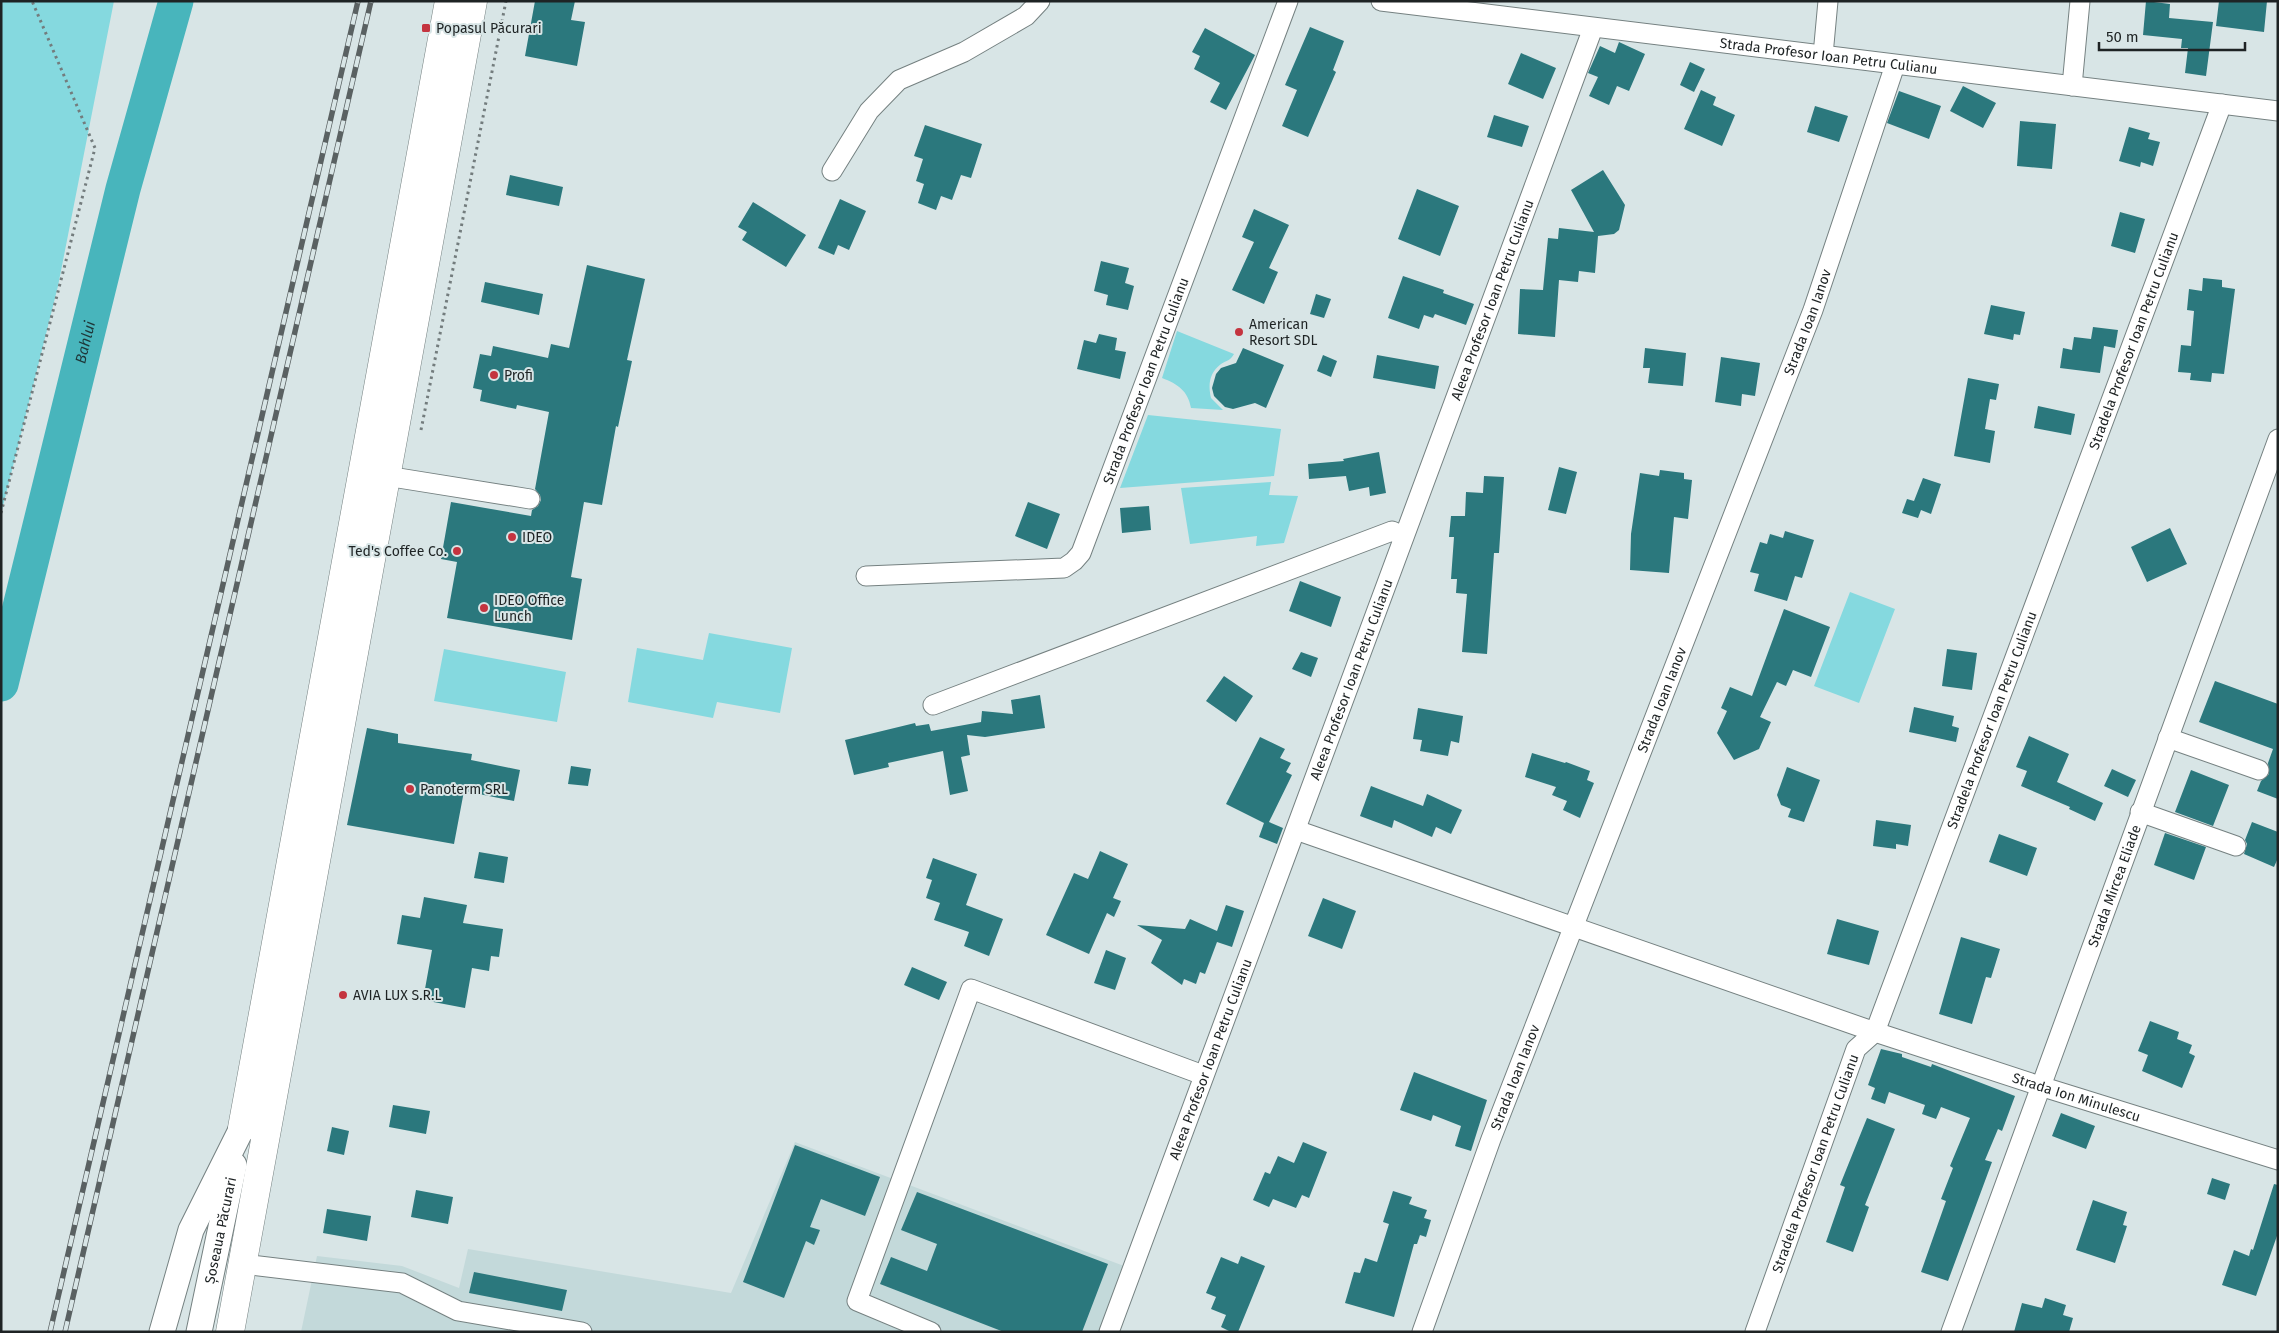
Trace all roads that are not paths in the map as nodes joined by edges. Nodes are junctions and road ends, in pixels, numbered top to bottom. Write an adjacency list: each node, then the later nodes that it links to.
1 (449, 1): 30 (highway)
2 (473, 1): 16 (highway)
3 (1040, 1): 14 (street)
4 (1288, 1): 19 (street, Strada Profesor Ioan Petru Culianu)
5 (1381, 1): 8 (street, Strada Profesor Ioan Petru Culianu)
6 (1828, 1): 9 (street)
7 (2080, 1): 11 (street)
8 (1593, 28): 9 (street, Strada Profesor Ioan Petru Culianu); 18 (street, Aleea Profesor Ioan Petru Culianu)
9 (1822, 55): 10 (street, Strada Profesor Ioan Petru Culianu)
10 (1896, 65): 11 (street, Strada Profesor Ioan Petru Culianu); 26 (street, Strada Ioan Ianov)
11 (2072, 86): 12 (street, Strada Profesor Ioan Petru Culianu)
12 (2222, 104): 13 (street, Strada Profesor Ioan Petru Culianu); 27 (street, Stradela Profesor Ioan Petru Culianu)
13 (2278, 111)
14 (832, 171)
15 (2278, 439): 21 (street, Strada Mircea Eliade)
16 (386, 476): 17 (street); 32 (highway)
17 (530, 499)
18 (1403, 536): 20 (street); 24 (street, Aleea Profesor Ioan Petru Culianu)
19 (866, 576)
20 (933, 705)
21 (2168, 738): 22 (street); 23 (street, Strada Mircea Eliade)
22 (2259, 770)
23 (2140, 812): 25 (street); 29 (street, Strada Mircea Eliade)
24 (1296, 830): 26 (street, Strada Ion Minulescu); 28 (street, Aleea Profesor Ioan Petru Culianu)
25 (2236, 846)
26 (1574, 927): 27 (street, Strada Ion Minulescu); 39 (street, Strada Ioan Ianov)
27 (1876, 1032): 29 (street, Strada Ion Minulescu); 40 (street, Stradela Profesor Ioan Petru Culianu)
28 (1203, 1075): 33 (street); 38 (street, Aleea Profesor Ioan Petru Culianu)
29 (2040, 1086): 31 (street, Strada Ion Minulescu); 41 (street, Strada Mircea Eliade)
30 (242, 1128): 34 (main road); 35 (main road, Șoseaua Păcurari)
31 (2278, 1160)
32 (243, 1264): 36 (highway); 37 (street)
33 (921, 1330)
34 (162, 1332)
35 (199, 1332)
36 (230, 1332)
37 (582, 1332)
38 (1109, 1332)
39 (1422, 1332)
40 (1756, 1332)
41 (1951, 1332)

